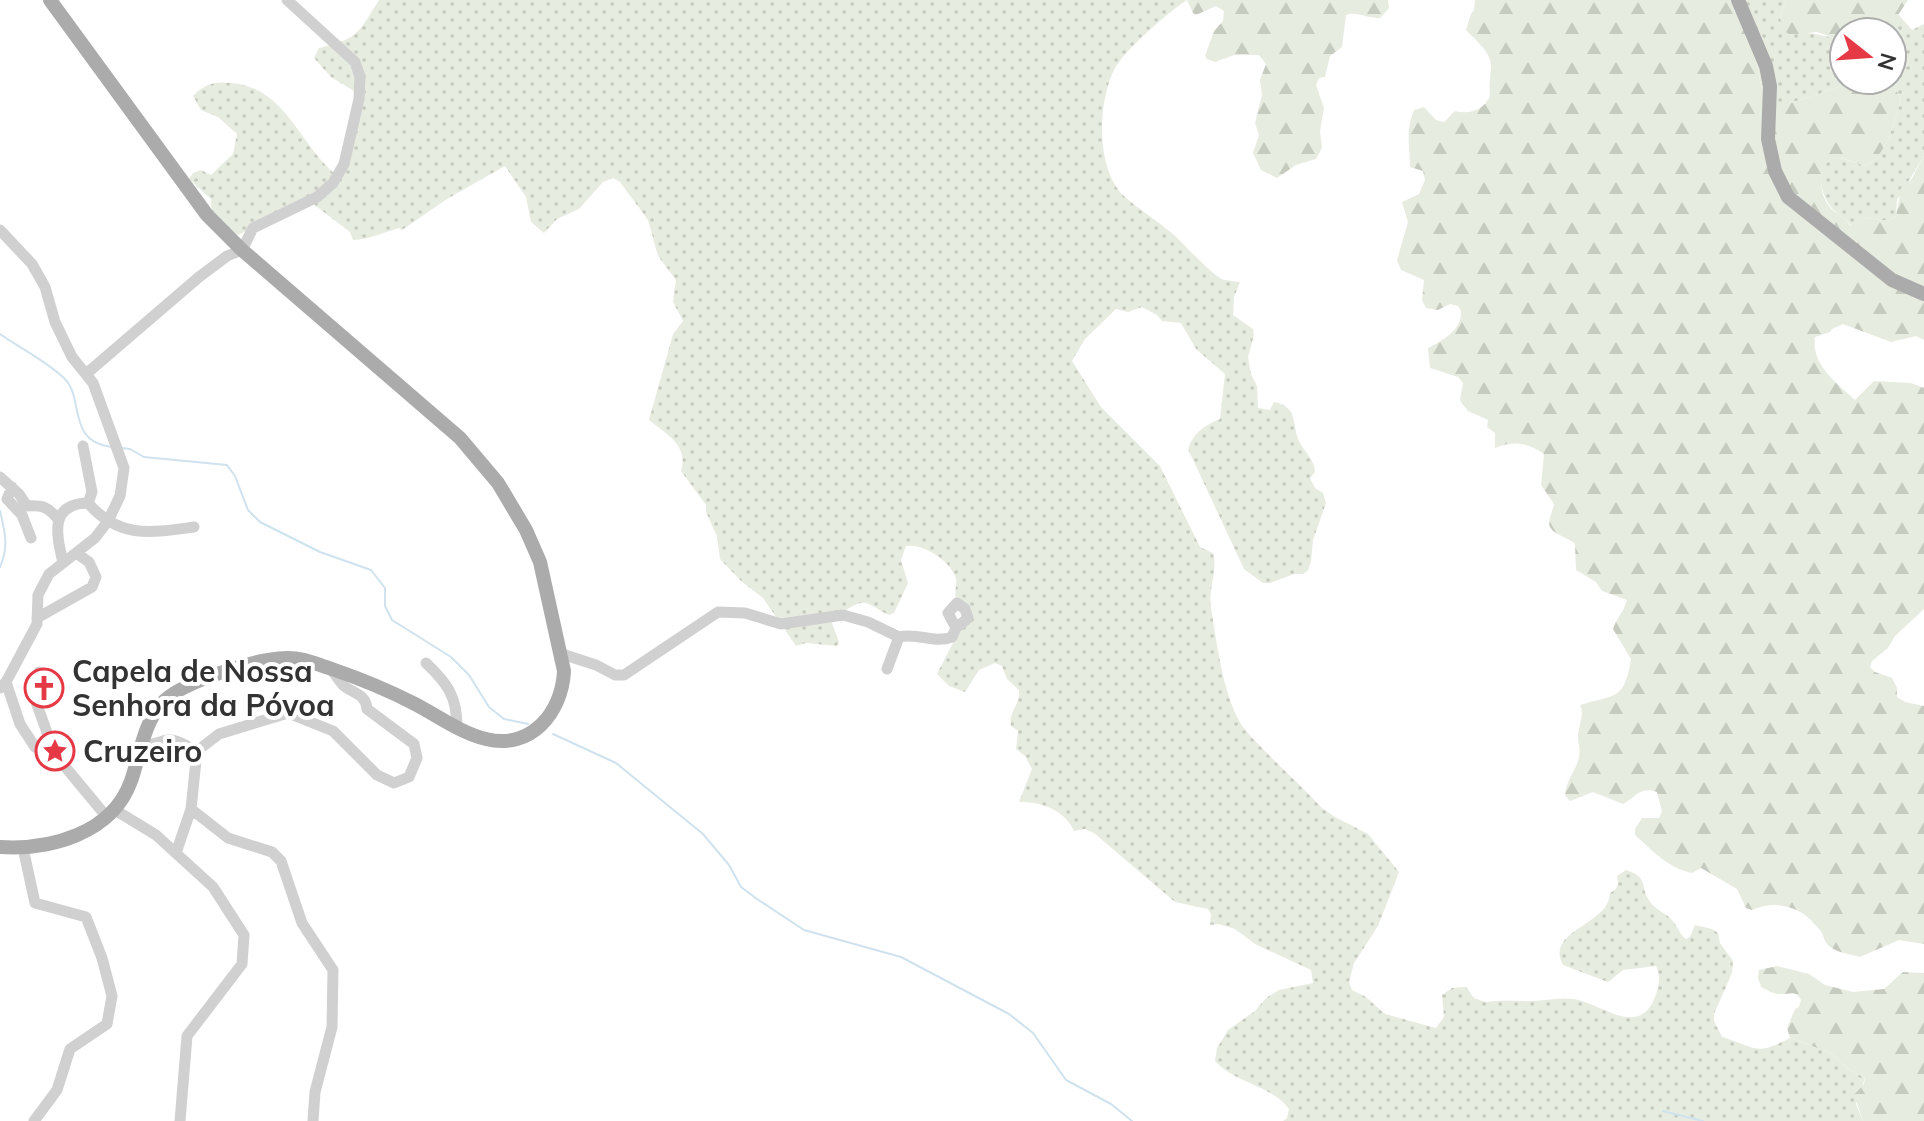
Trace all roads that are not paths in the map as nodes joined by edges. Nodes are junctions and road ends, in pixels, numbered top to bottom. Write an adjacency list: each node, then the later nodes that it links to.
1 (50, 0): 5 (main road)
2 (287, 0): 5 (street)
3 (1738, 0): 6 (main road)
4 (0, 230): 7 (street)
5 (242, 250): 7 (street); 21 (main road)
6 (1924, 294)
7 (86, 374): 13 (street)
8 (83, 446): 11 (street)
9 (1, 477): 10 (street)
10 (12, 487): 12 (street); 15 (street)
11 (88, 503): 12 (street); 13 (street)
12 (58, 519): 17 (street)
13 (108, 521): 14 (street); 16 (street)
14 (194, 527)
15 (31, 538)
16 (76, 553): 17 (street); 18 (street)
17 (63, 563): 18 (street)
18 (37, 618): 26 (street)
19 (956, 628): 20 (street)
20 (899, 637): 21 (street); 24 (street)
21 (562, 654): 27 (main road)
22 (426, 663): 27 (street)
23 (331, 669): 27 (main road); 28 (main road); 29 (street)
24 (887, 669)
25 (39, 672): 30 (street)
26 (3, 685): 30 (street)
27 (457, 727)
28 (142, 745): 29 (street); 32 (main road)
29 (197, 751): 31 (street)
30 (57, 760): 32 (street)
31 (191, 809): 35 (street); 38 (street)
32 (110, 813): 34 (main road); 35 (street)
33 (0, 847): 34 (main road)
34 (23, 848): 36 (street)
35 (176, 853): 37 (street)
36 (34, 1121)
37 (180, 1121)
38 (313, 1121)

